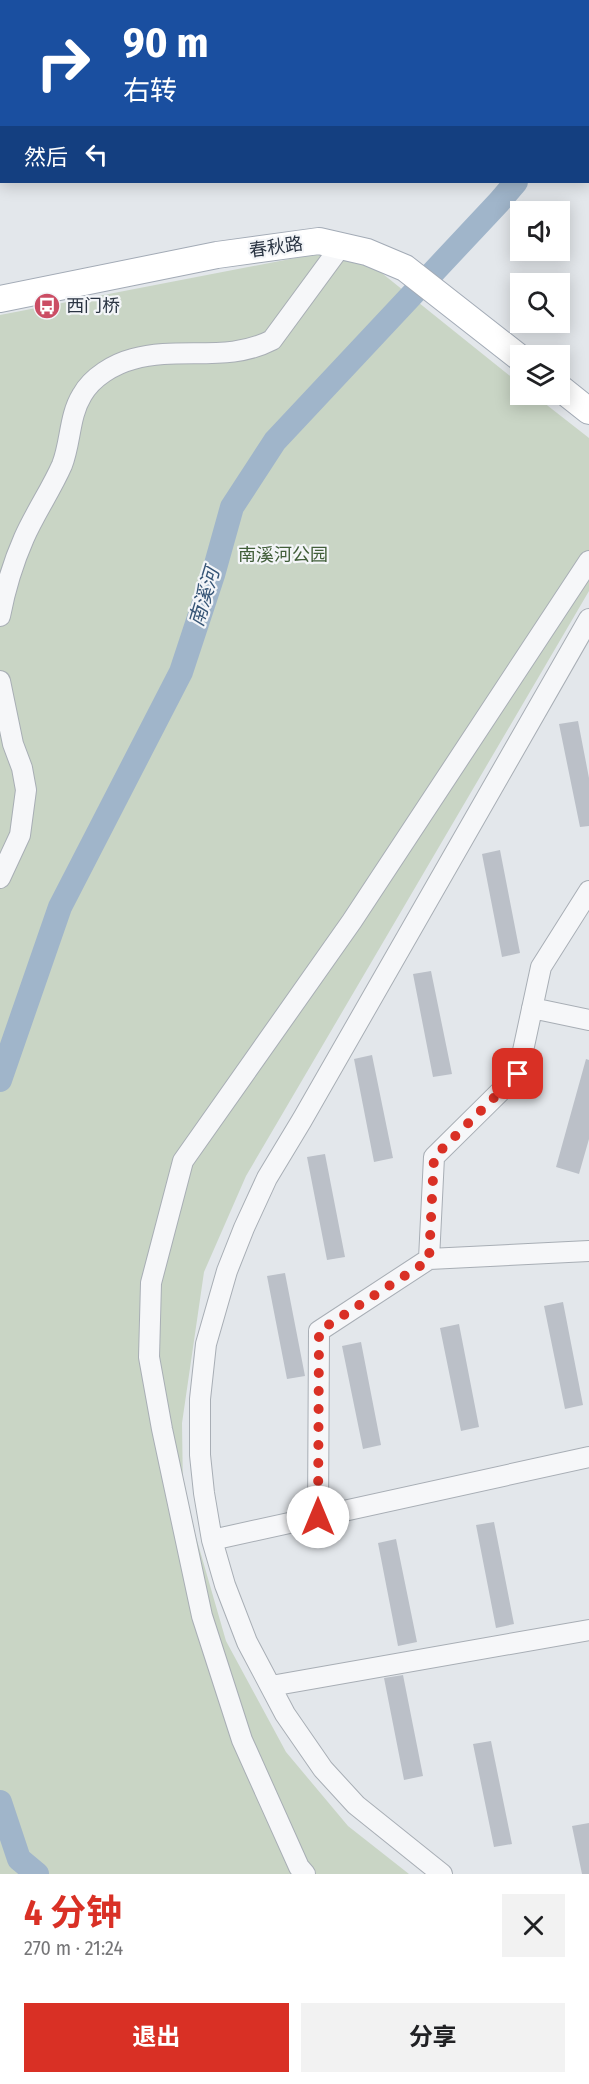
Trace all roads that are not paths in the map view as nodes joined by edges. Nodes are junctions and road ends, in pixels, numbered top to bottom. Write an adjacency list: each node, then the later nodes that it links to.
1 (341, 246): 2 (main road, 春秋路); 3 (main road, 春秋路); 7 (street)
2 (0, 299)
3 (510, 350)
4 (570, 396): 5 (main road)
5 (589, 411)
6 (589, 561): 21 (street)
7 (0, 616)
8 (589, 619): 18 (street)
9 (0, 681): 10 (street)
10 (0, 878)
11 (589, 891): 12 (street)
12 (532, 1008): 13 (street); 15 (street)
13 (589, 1020)
14 (589, 1251): 15 (street)
15 (429, 1260): 17 (street)
16 (589, 1457): 17 (street)
17 (318, 1517): 18 (street)
18 (212, 1540): 20 (street)
19 (589, 1630): 20 (street)
20 (271, 1686): 22 (street)
21 (305, 1874)
22 (442, 1874)

